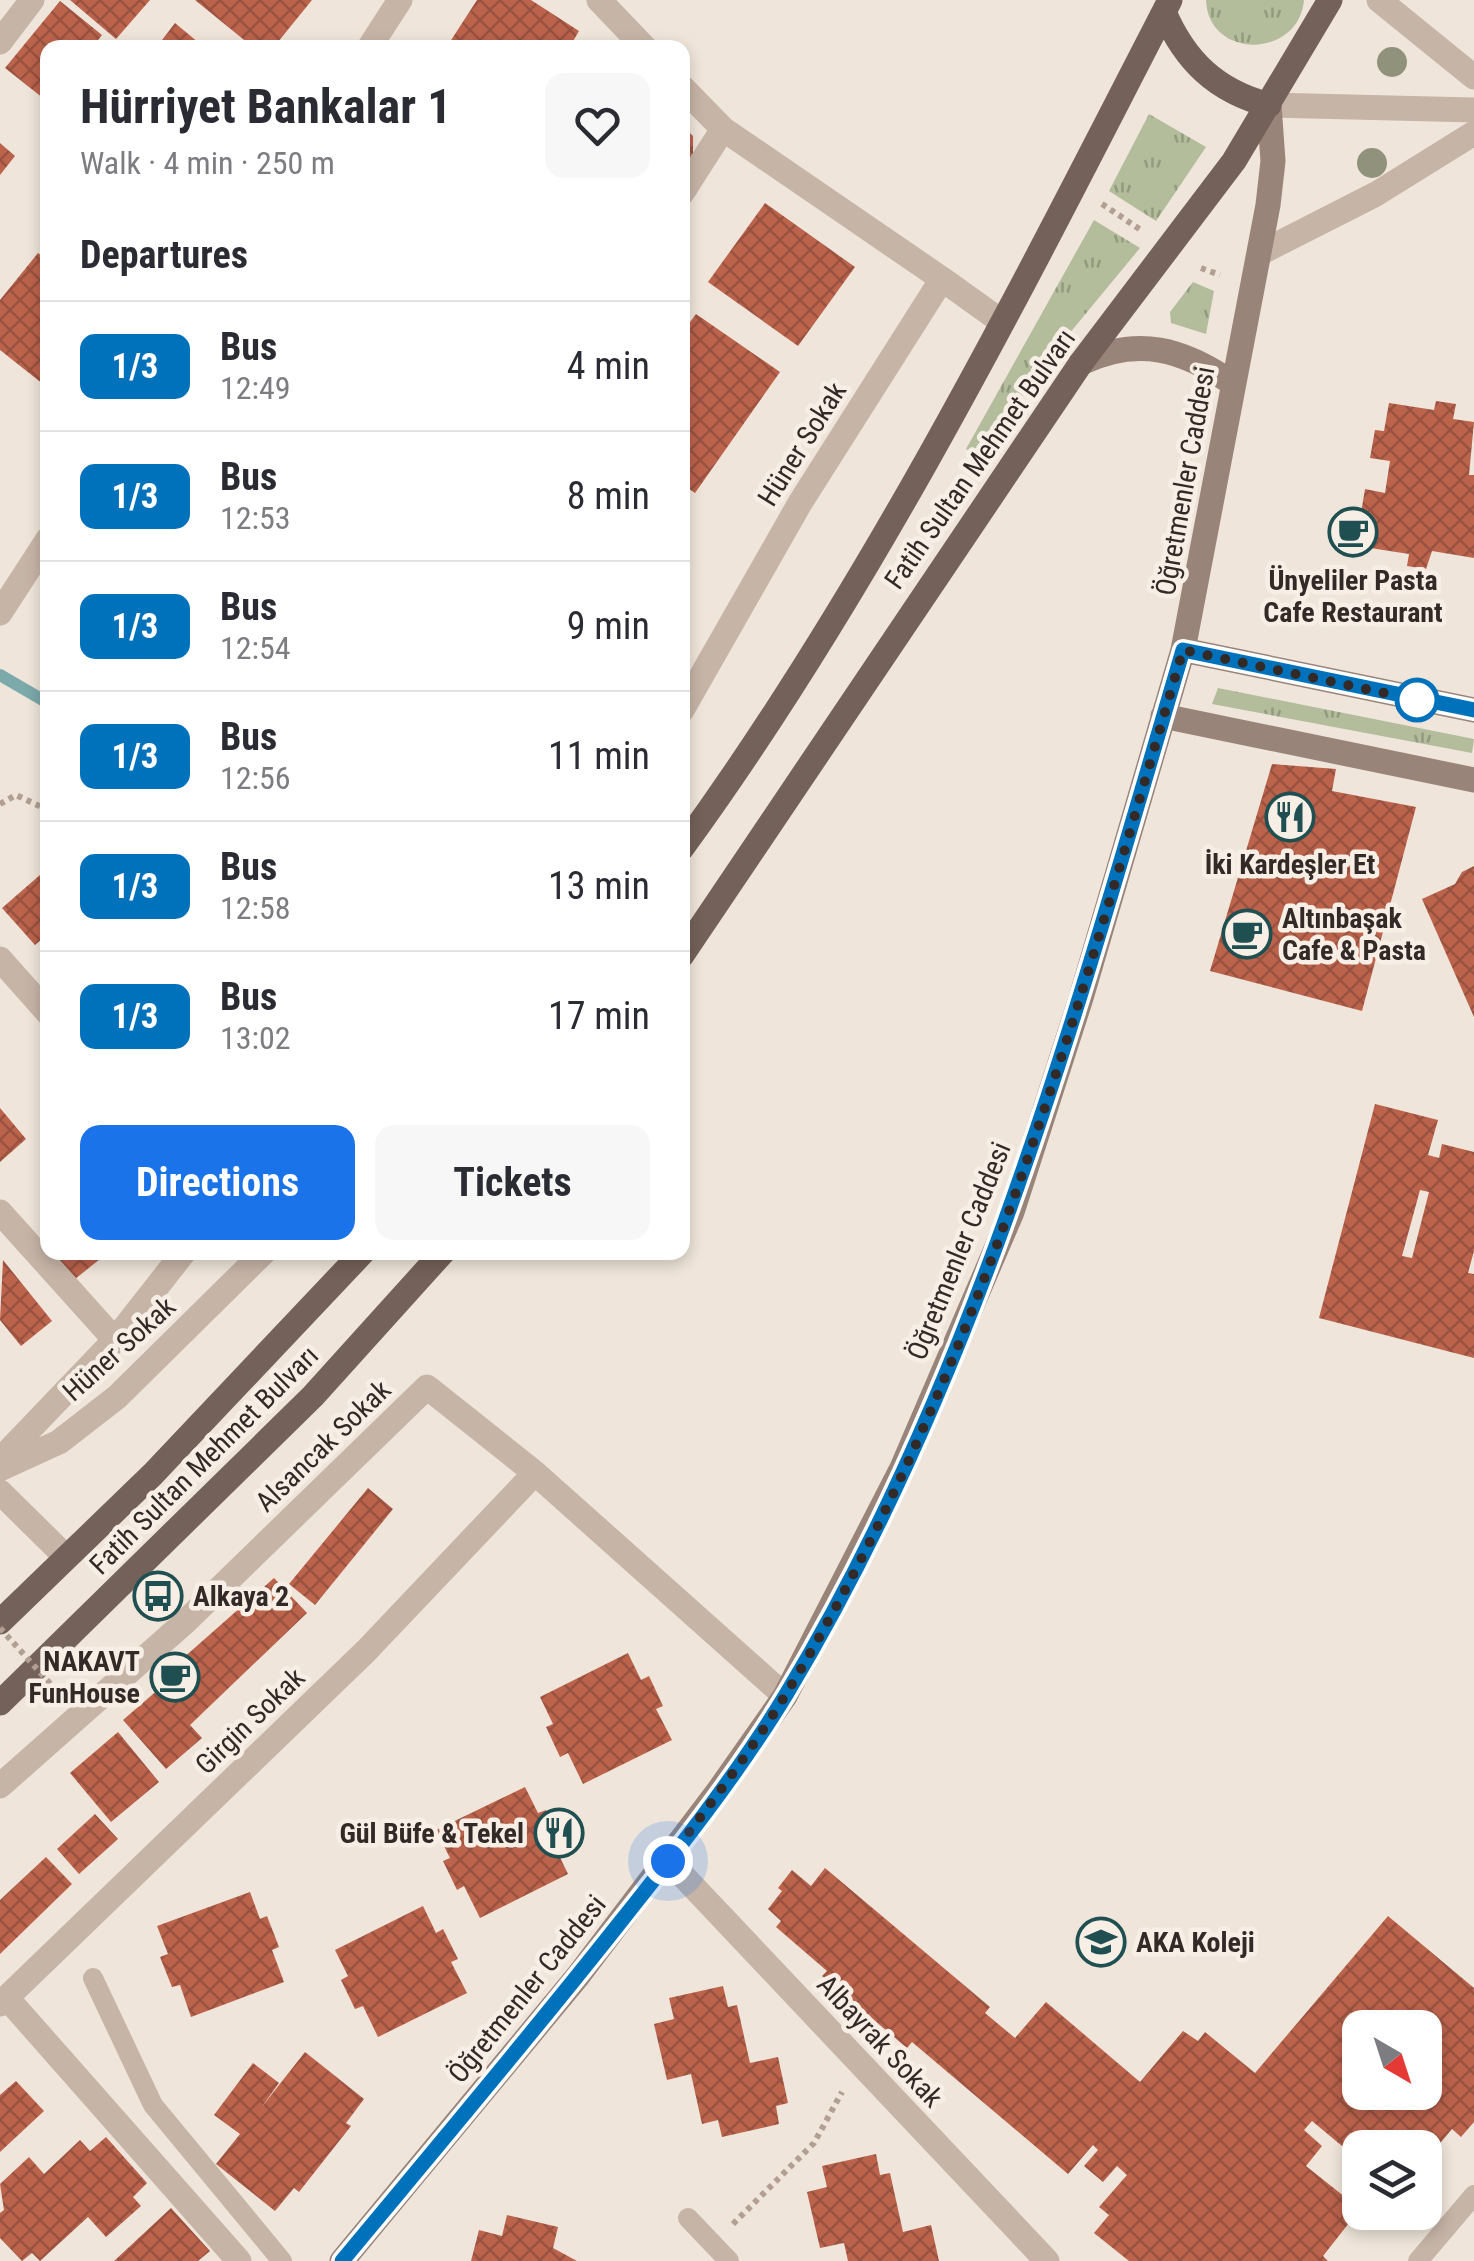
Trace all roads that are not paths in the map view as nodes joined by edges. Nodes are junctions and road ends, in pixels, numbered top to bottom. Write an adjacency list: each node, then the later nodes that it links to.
1 (32, 0): 9 (street)
2 (400, 0): 7 (street)
3 (599, 0): 8 (street)
4 (1330, 0): 12 (main road, Fatih Sultan Mehmet Bulvarı)
5 (1379, 0): 10 (street)
6 (1167, 6): 12 (main road); 19 (main road, Fatih Sultan Mehmet Bulvarı)
7 (373, 40)
8 (637, 40)
9 (0, 42)
10 (1474, 77)
11 (690, 95): 14 (street)
12 (1269, 104): 13 (street); 17 (main road, Öğretmenler Caddesi); 20 (main road, Fatih Sultan Mehmet Bulvarı)
13 (1474, 110)
14 (722, 129): 16 (street); 18 (street)
15 (1474, 134): 17 (street)
16 (690, 179)
17 (1260, 253): 21 (main road, Öğretmenler Caddesi)
18 (942, 278): 19 (street); 25 (street, Hüner Sokak)
19 (1002, 322): 29 (main road, Fatih Sultan Mehmet Bulvarı)
20 (1082, 363): 21 (main road); 30 (main road, Fatih Sultan Mehmet Bulvarı)
21 (1232, 383): 24 (main road, Öğretmenler Caddesi)
22 (40, 550): 23 (street)
23 (0, 613)
24 (1183, 650): 26 (main road); 27 (main road, Öğretmenler Caddesi)
25 (690, 696)
26 (1474, 710)
27 (1163, 716): 28 (main road); 47 (main road, Öğretmenler Caddesi)
28 (1474, 780)
29 (690, 837)
30 (690, 943)
31 (0, 958): 32 (street)
32 (40, 1004)
33 (0, 1212): 34 (street)
34 (40, 1257)
35 (43, 1260): 40 (street)
36 (178, 1260): 40 (street)
37 (256, 1260): 42 (street, Hüner Sokak)
38 (355, 1260): 45 (main road, Fatih Sultan Mehmet Bulvarı)
39 (436, 1260): 48 (main road, Fatih Sultan Mehmet Bulvarı)
40 (115, 1340): 41 (street)
41 (0, 1460)
42 (0, 1470)
43 (535, 1473): 47 (street, Alsancak Sokak); 49 (street, Alsancak Sokak); 52 (street, Girgin Sokak)
44 (0, 1492): 45 (street)
45 (66, 1556): 46 (main road, Fatih Sultan Mehmet Bulvarı)
46 (0, 1625)
47 (785, 1696): 50 (main road, Öğretmenler Caddesi)
48 (0, 1702)
49 (0, 1786)
50 (668, 1861): 57 (main road, Öğretmenler Caddesi); 59 (street, Albayrak Sokak)
51 (93, 1978): 56 (lane)
52 (4, 2001): 55 (street)
53 (1474, 2195): 60 (lane)
54 (688, 2218): 58 (lane)
55 (239, 2261)
56 (282, 2261)
57 (342, 2261)
58 (729, 2261)
59 (1047, 2261)
60 (1418, 2261)

